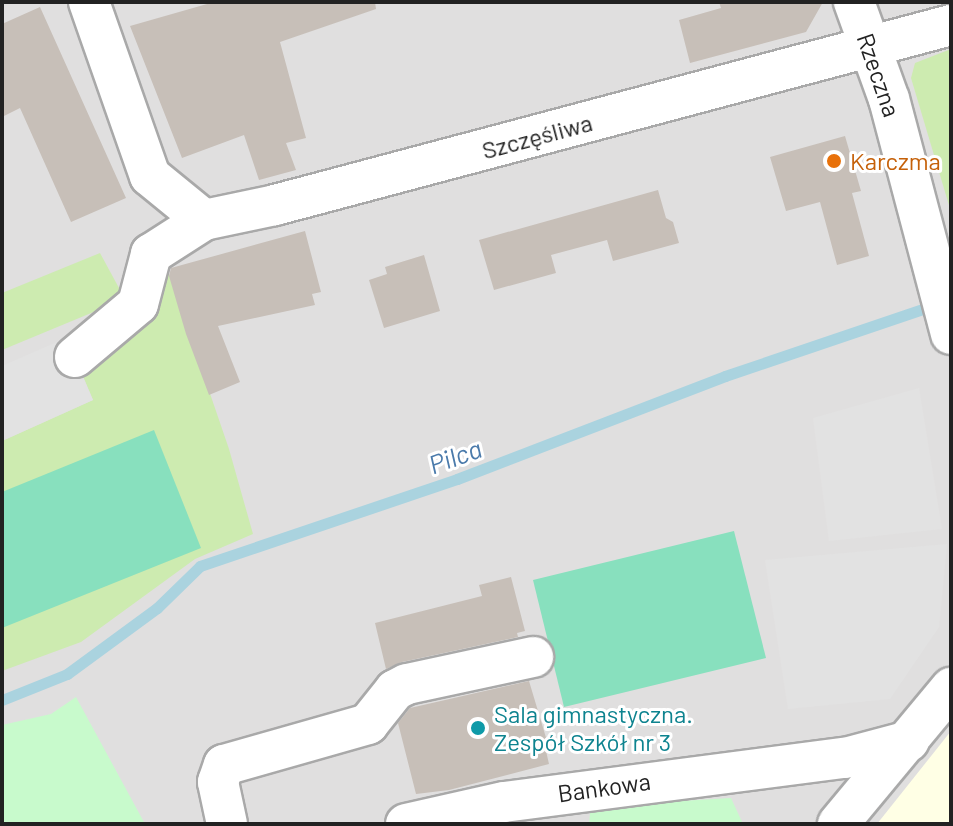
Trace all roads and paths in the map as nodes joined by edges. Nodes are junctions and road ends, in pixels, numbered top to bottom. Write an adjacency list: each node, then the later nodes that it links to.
1 (854, 2): 4 (street, Rzeczna)
2 (103, 5): 5 (street)
3 (951, 25): 4 (street, Szczęśliwa)
4 (870, 48): 5 (street, Szczęśliwa); 6 (street, Rzeczna)
5 (204, 220): 7 (street)
6 (946, 314)
7 (75, 357)
8 (533, 657): 12 (street)
9 (951, 688): 10 (street)
10 (909, 741): 11 (street, Bankowa); 14 (street)
11 (804, 764): 13 (street, Bankowa); 14 (street, Bankowa)
12 (227, 824)
13 (406, 824)
14 (838, 824)

